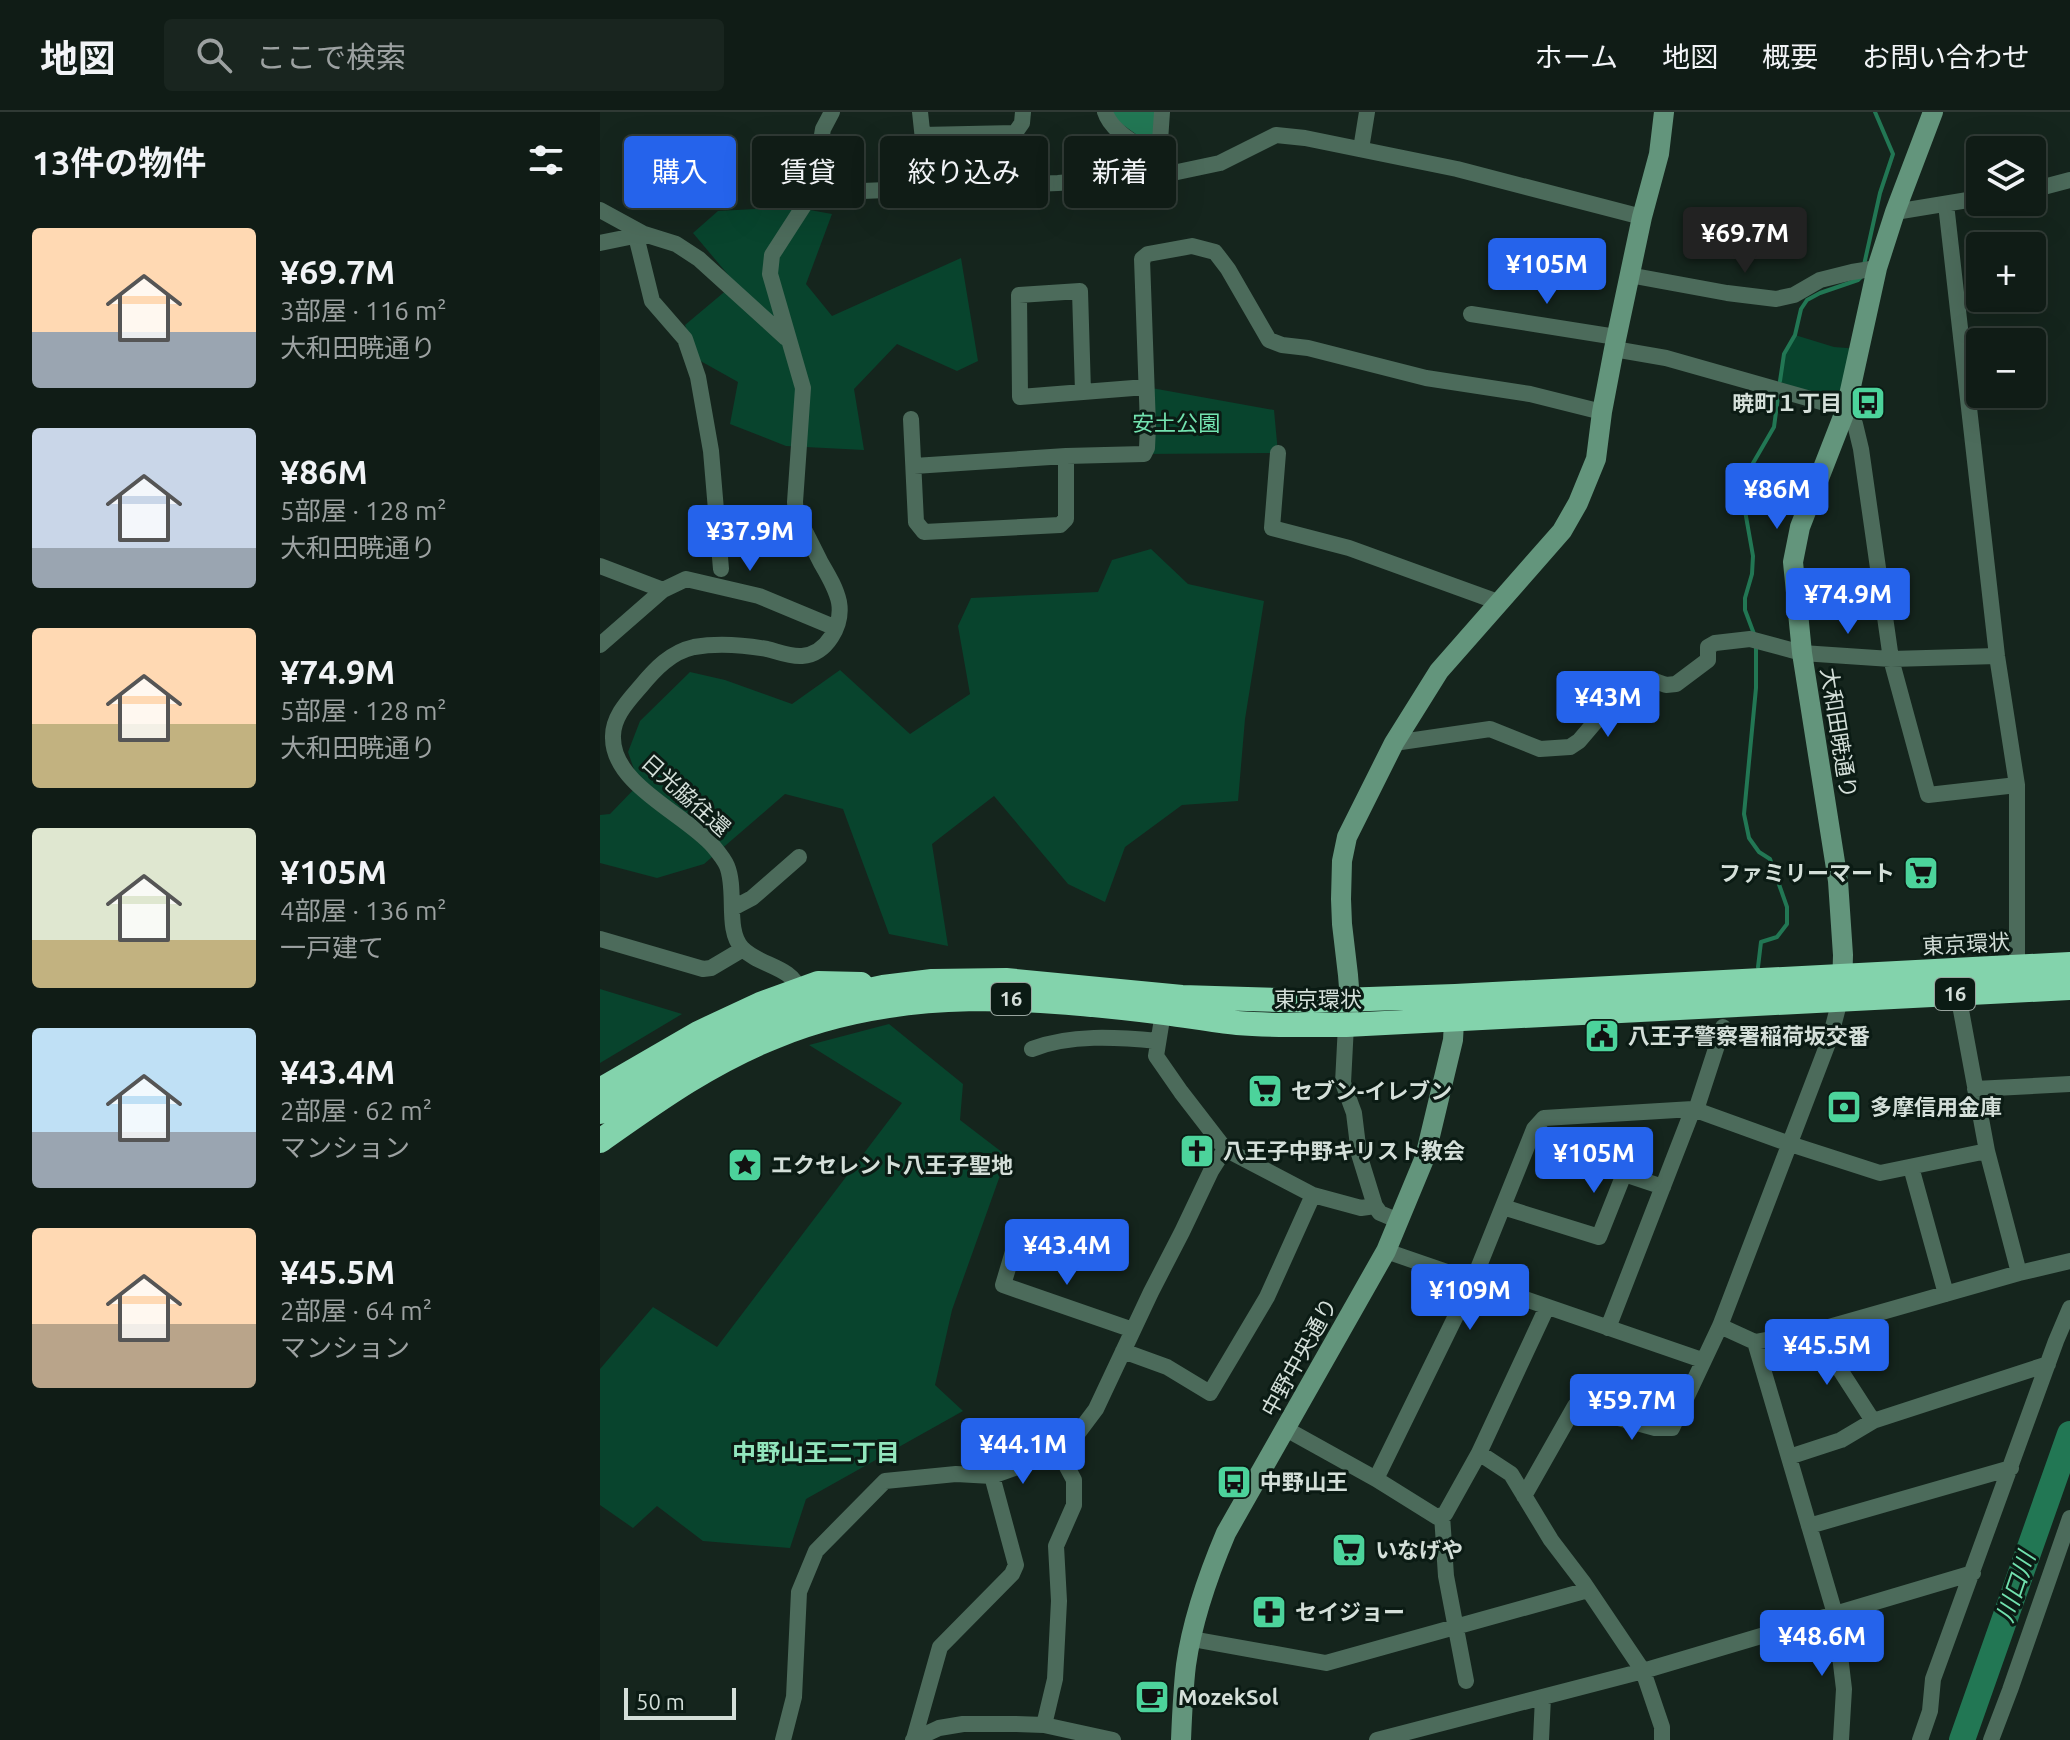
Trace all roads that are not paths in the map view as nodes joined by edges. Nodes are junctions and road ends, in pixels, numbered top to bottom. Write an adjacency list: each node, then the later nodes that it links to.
1 (832, 112): 24 (street)
2 (920, 112): 3 (street)
3 (1023, 112)
4 (1105, 112): 5 (street)
5 (1162, 112)
6 (1367, 112): 9 (street)
7 (1664, 112): 17 (street)
8 (1933, 112): 16 (street, 大和田暁通り)
9 (1361, 149): 12 (street); 17 (street)
10 (2070, 180): 11 (street)
11 (2046, 186)
12 (864, 191)
13 (1966, 200): 14 (street)
14 (1946, 204): 16 (street); 40 (street)
15 (600, 210): 18 (street)
16 (1895, 212): 20 (street, 大和田暁通り)
17 (1642, 217): 21 (street)
18 (640, 235): 19 (street); 24 (street); 34 (street)
19 (600, 243)
20 (1868, 269): 21 (street); 27 (street, 大和田暁通り)
21 (1629, 275): 23 (street)
22 (1471, 314): 23 (street)
23 (1615, 343): 27 (street); 28 (street)
24 (795, 348): 37 (street)
25 (1146, 387): 26 (street); 28 (street); 31 (street)
26 (1083, 392): 26 (street)
27 (1846, 409): 39 (street, 大和田暁通り); 41 (street)
28 (1602, 412): 36 (street)
29 (911, 419): 32 (street)
30 (1278, 453): 36 (street)
31 (1066, 456): 32 (street); 32 (street)
32 (914, 466)
33 (600, 566): 35 (street)
34 (721, 569)
35 (663, 590): 37 (street); 38 (street)
36 (1498, 602): 42 (street)
37 (836, 628): 45 (street, 日光脇往還)
38 (600, 645)
39 (1802, 653): 41 (street); 42 (street); 51 (street, 大和田暁通り)
40 (1997, 656): 41 (street); 43 (street)
41 (1891, 659): 43 (street)
42 (1394, 743): 55 (street)
43 (2017, 785): 49 (street)
44 (799, 857): 45 (street)
45 (733, 908): 47 (street, 日光脇往還)
46 (600, 939): 47 (street)
47 (743, 949): 53 (street)
48 (2070, 964): 49 (highway, 東京環状 / 16)
49 (2017, 968): 51 (highway, 東京環状 / 16)
50 (883, 987): 53 (highway); 55 (highway, 東京環状 / 16); 66 (highway, 東京環状 / 16)
51 (1842, 988): 54 (highway, 東京環状 / 16); 56 (highway, 東京環状 / 16); 68 (street)
52 (2070, 988): 54 (highway, 東京環状 / 16)
53 (799, 990): 64 (highway)
54 (1958, 994): 63 (street)
55 (1350, 1000): 56 (highway, 東京環状 / 16); 58 (street)
56 (1455, 1008): 58 (highway, 東京環状 / 16); 76 (street, 中野中央通り)
57 (1163, 1013): 58 (highway, 東京環状 / 16); 60 (street); 67 (highway, 東京環状 / 16)
58 (1346, 1025): 74 (street)
59 (1723, 1027): 65 (street)
60 (1158, 1041): 61 (street); 69 (street)
61 (1032, 1049)
62 (2070, 1084): 63 (street)
63 (1975, 1089): 70 (street)
64 (600, 1090)
65 (1695, 1109): 68 (street); 72 (street); 75 (street)
66 (600, 1112)
67 (600, 1141)
68 (1790, 1144): 71 (street); 85 (street)
69 (1225, 1149): 73 (street); 87 (street)
70 (1987, 1151): 71 (street); 80 (street)
71 (1911, 1167): 82 (street)
72 (1663, 1187): 75 (street); 86 (street)
73 (1313, 1195): 74 (street); 90 (street)
74 (1375, 1206): 76 (street)
75 (1503, 1207): 81 (street)
76 (1399, 1221): 78 (street, 中野中央通り)
77 (1018, 1235): 87 (street)
78 (1386, 1251): 81 (street); 94 (street, 中野中央通り)
79 (2070, 1261): 80 (street)
80 (2019, 1273): 82 (street)
81 (1473, 1281): 83 (street); 100 (street)
82 (1946, 1294): 88 (street)
83 (1547, 1307): 86 (street); 96 (street)
84 (2070, 1308): 92 (street)
85 (1720, 1326): 89 (street); 91 (street)
86 (1608, 1328): 91 (street)
87 (1133, 1330): 90 (street)
88 (1815, 1331): 89 (street); 93 (street)
89 (1755, 1342): 97 (street)
90 (1123, 1351): 95 (street)
91 (1702, 1360): 101 (street)
92 (2048, 1364): 93 (street); 98 (street)
93 (1873, 1421): 97 (street)
94 (1286, 1429): 100 (street); 109 (street, 中野中央通り)
95 (1058, 1450): 99 (street); 113 (street)
96 (1479, 1453): 101 (street); 102 (street)
97 (1789, 1457): 104 (street)
98 (2011, 1468): 104 (street); 105 (street)
99 (992, 1476): 114 (street); 115 (street)
100 (1376, 1479): 102 (street)
101 (1524, 1496): 106 (street)
102 (1442, 1515): 108 (street)
103 (2070, 1518): 123 (street)
104 (1809, 1526): 107 (street)
105 (1973, 1573): 107 (street); 122 (street)
106 (1588, 1590): 108 (street); 110 (street)
107 (1835, 1614): 110 (street); 121 (street)
108 (1456, 1626): 109 (street); 111 (street)
109 (1192, 1639): 117 (street, 中野中央通り)
110 (1643, 1671): 112 (street); 120 (street)
111 (1466, 1681)
112 (1543, 1697): 118 (street); 119 (street)
113 (1044, 1725): 115 (street); 116 (street)
114 (783, 1740)
115 (913, 1740)
116 (1113, 1740)
117 (1181, 1740)
118 (1377, 1740)
119 (1541, 1740)
120 (1662, 1740)
121 (1841, 1740)
122 (1920, 1740)
123 (1991, 1740)

